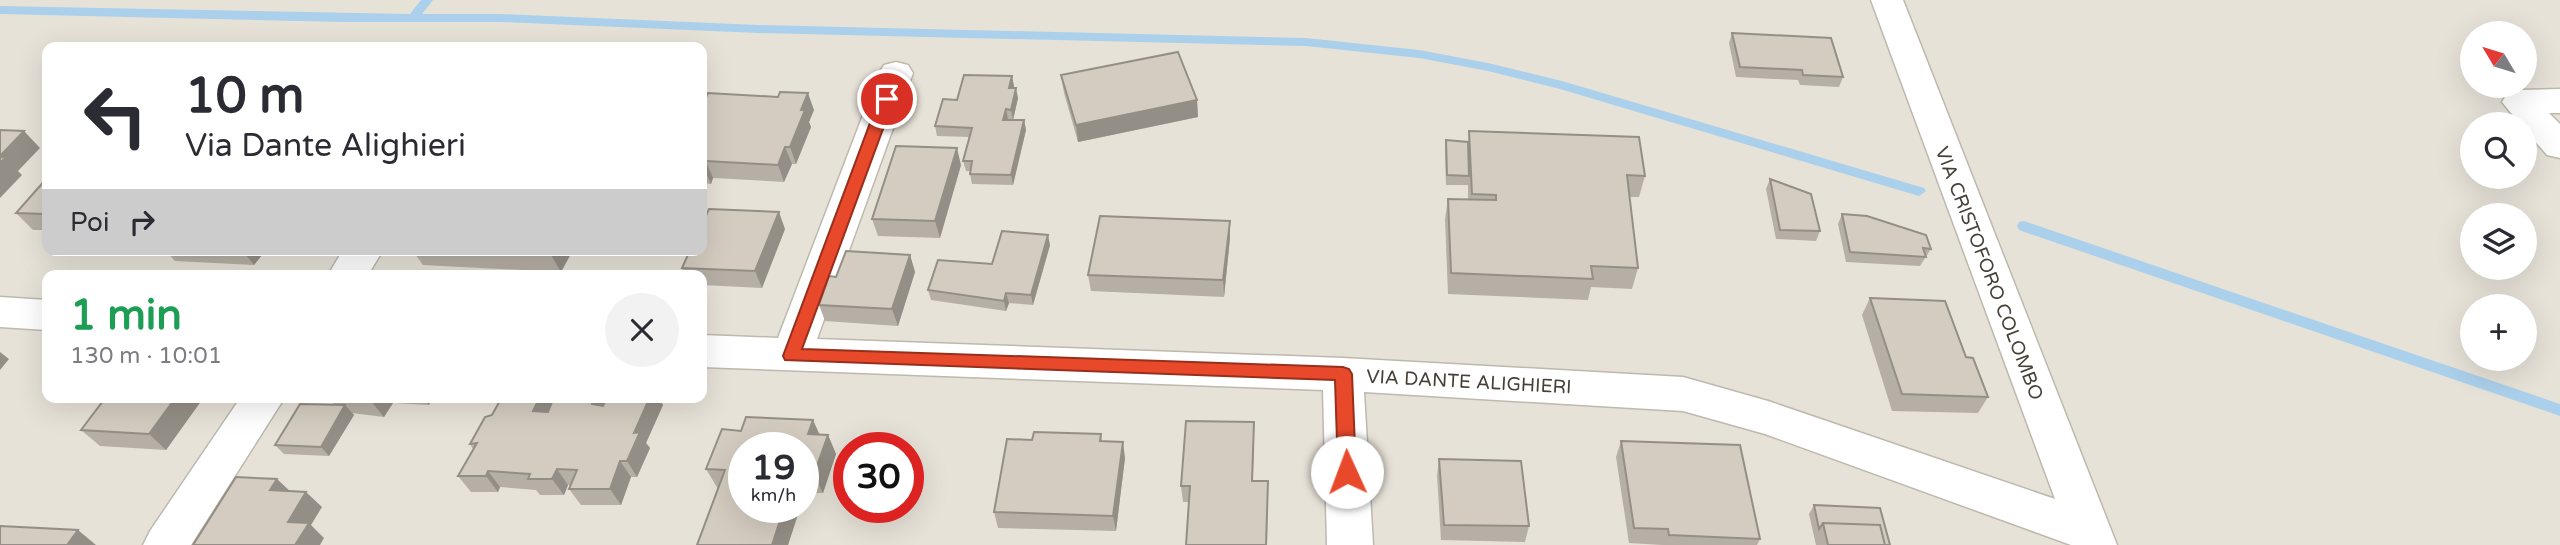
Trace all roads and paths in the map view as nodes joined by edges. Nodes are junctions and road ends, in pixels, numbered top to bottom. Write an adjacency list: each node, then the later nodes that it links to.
1 (1887, 0): 11 (street, VIA CRISTOFORO COLOMBO)
2 (896, 73): 8 (street)
3 (2560, 101): 4 (street)
4 (2560, 146)
5 (0, 312): 6 (street)
6 (42, 314)
7 (707, 351): 8 (street, VIA DANTE ALIGHIERI)
8 (791, 356): 9 (street, VIA DANTE ALIGHIERI)
9 (1343, 374): 11 (street, VIA DANTE ALIGHIERI); 13 (street)
10 (260, 403): 12 (street)
11 (2091, 537)
12 (166, 545)
13 (1350, 545)

